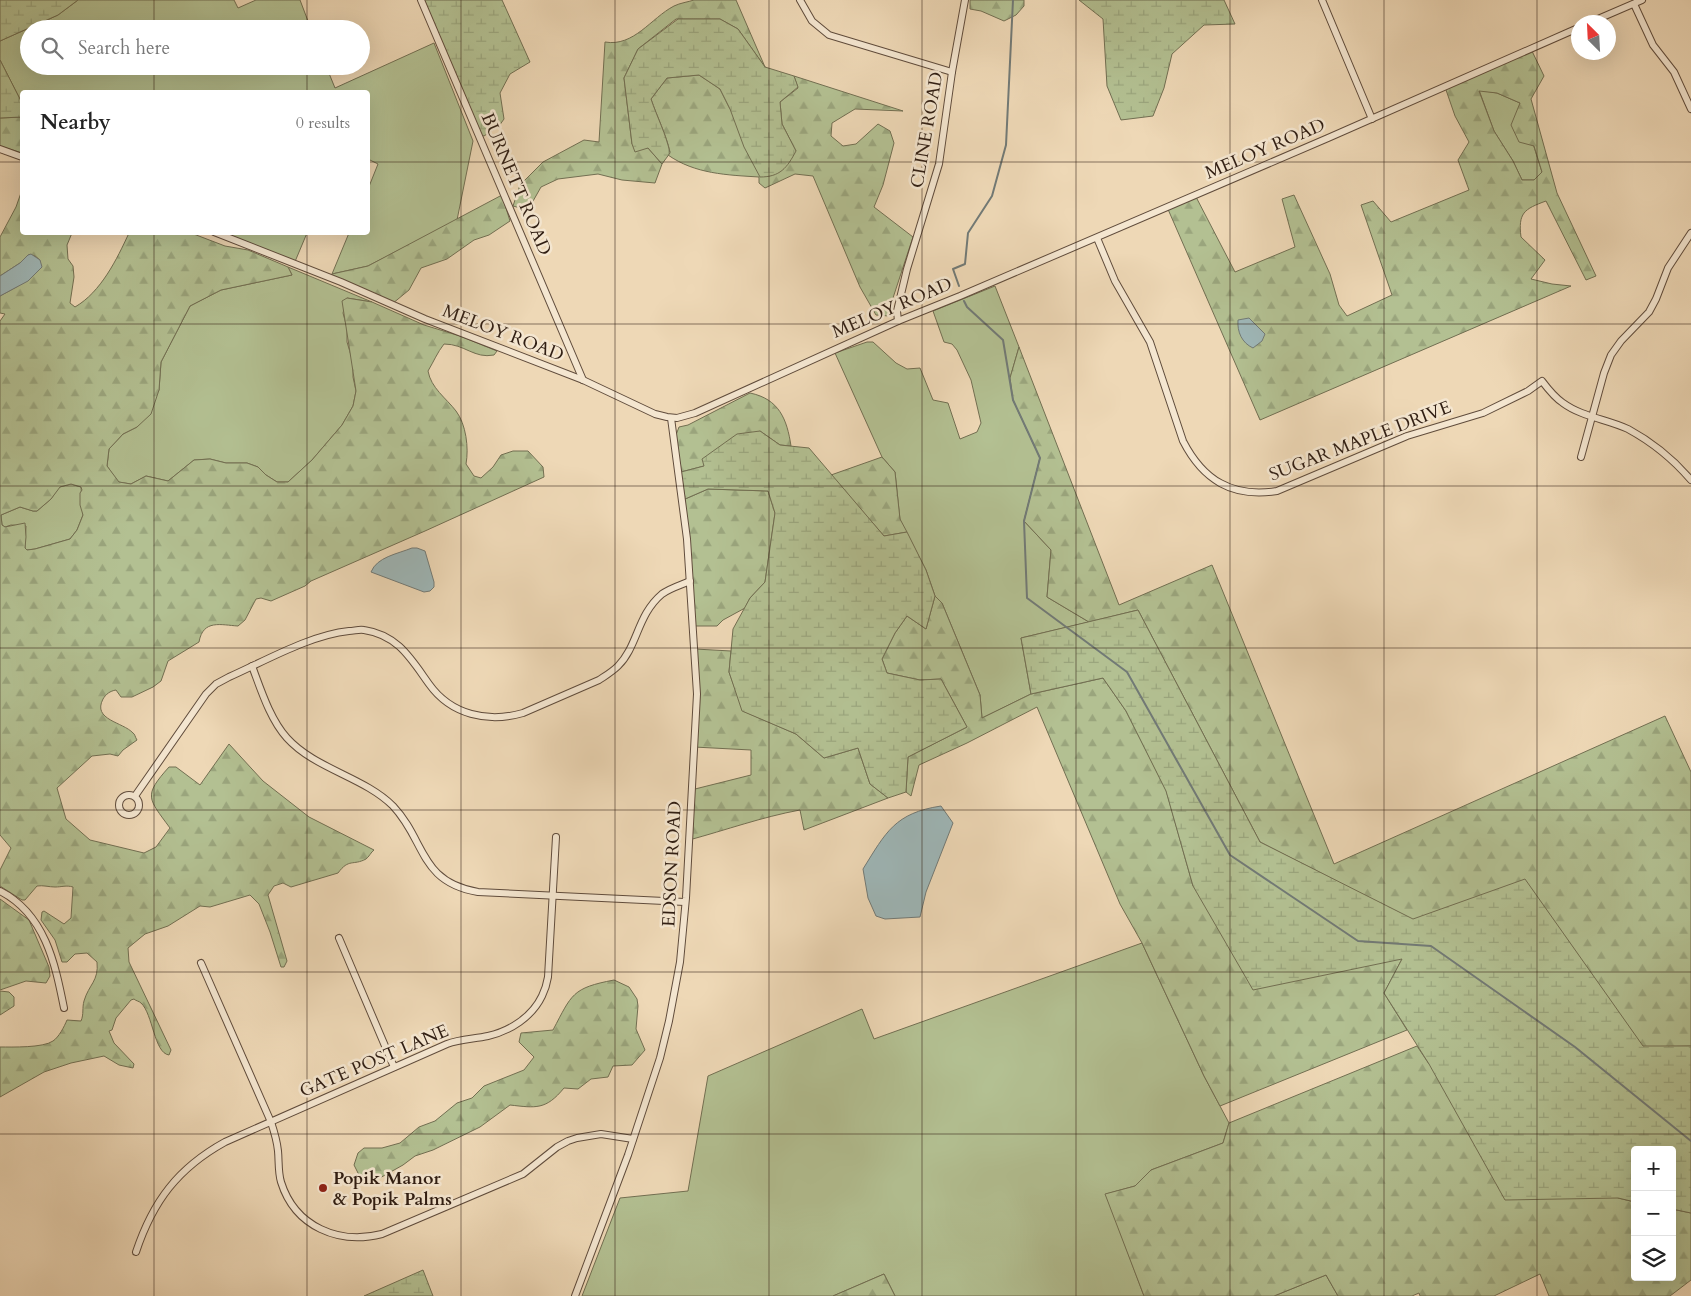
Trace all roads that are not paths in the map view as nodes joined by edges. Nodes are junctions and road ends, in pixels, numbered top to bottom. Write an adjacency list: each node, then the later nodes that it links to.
1 (421, 0): 18 (street, BURNETT ROAD)
2 (800, 0): 9 (street)
3 (965, 0): 9 (street, CLINE ROAD)
4 (1642, 0): 6 (street)
5 (1324, 1): 11 (street)
6 (1634, 4): 7 (street); 10 (street)
7 (1608, 15)
8 (1571, 31): 11 (street, MELOY ROAD)
9 (952, 72): 17 (street, CLINE ROAD)
10 (1691, 109)
11 (1372, 119): 16 (street, MELOY ROAD)
12 (0, 149): 13 (street)
13 (20, 156)
14 (1691, 233): 19 (street)
15 (222, 235): 18 (street, MELOY ROAD)
16 (1097, 238): 17 (street, MELOY ROAD); 19 (street, SUGAR MAPLE DRIVE)
17 (898, 321): 20 (street, MELOY ROAD)
18 (583, 380): 20 (street, MELOY ROAD)
19 (1592, 416): 21 (street); 22 (street)
20 (672, 418): 23 (street, EDSON ROAD)
21 (1581, 457)
22 (1691, 480)
23 (690, 581): 24 (street); 29 (street, EDSON ROAD)
24 (252, 666): 25 (street); 28 (street)
25 (135, 796)
26 (556, 837): 28 (street, GATE POST LANE)
27 (0, 891): 32 (street)
28 (553, 896): 29 (street); 33 (street, GATE POST LANE)
29 (686, 902): 35 (street, EDSON ROAD)
30 (339, 938): 33 (street)
31 (201, 963): 34 (street)
32 (64, 1008)
33 (394, 1067): 34 (street, GATE POST LANE)
34 (271, 1122): 35 (street); 36 (street, GATE POST LANE)
35 (633, 1139): 37 (street, EDSON ROAD)
36 (136, 1252)
37 (575, 1296)

